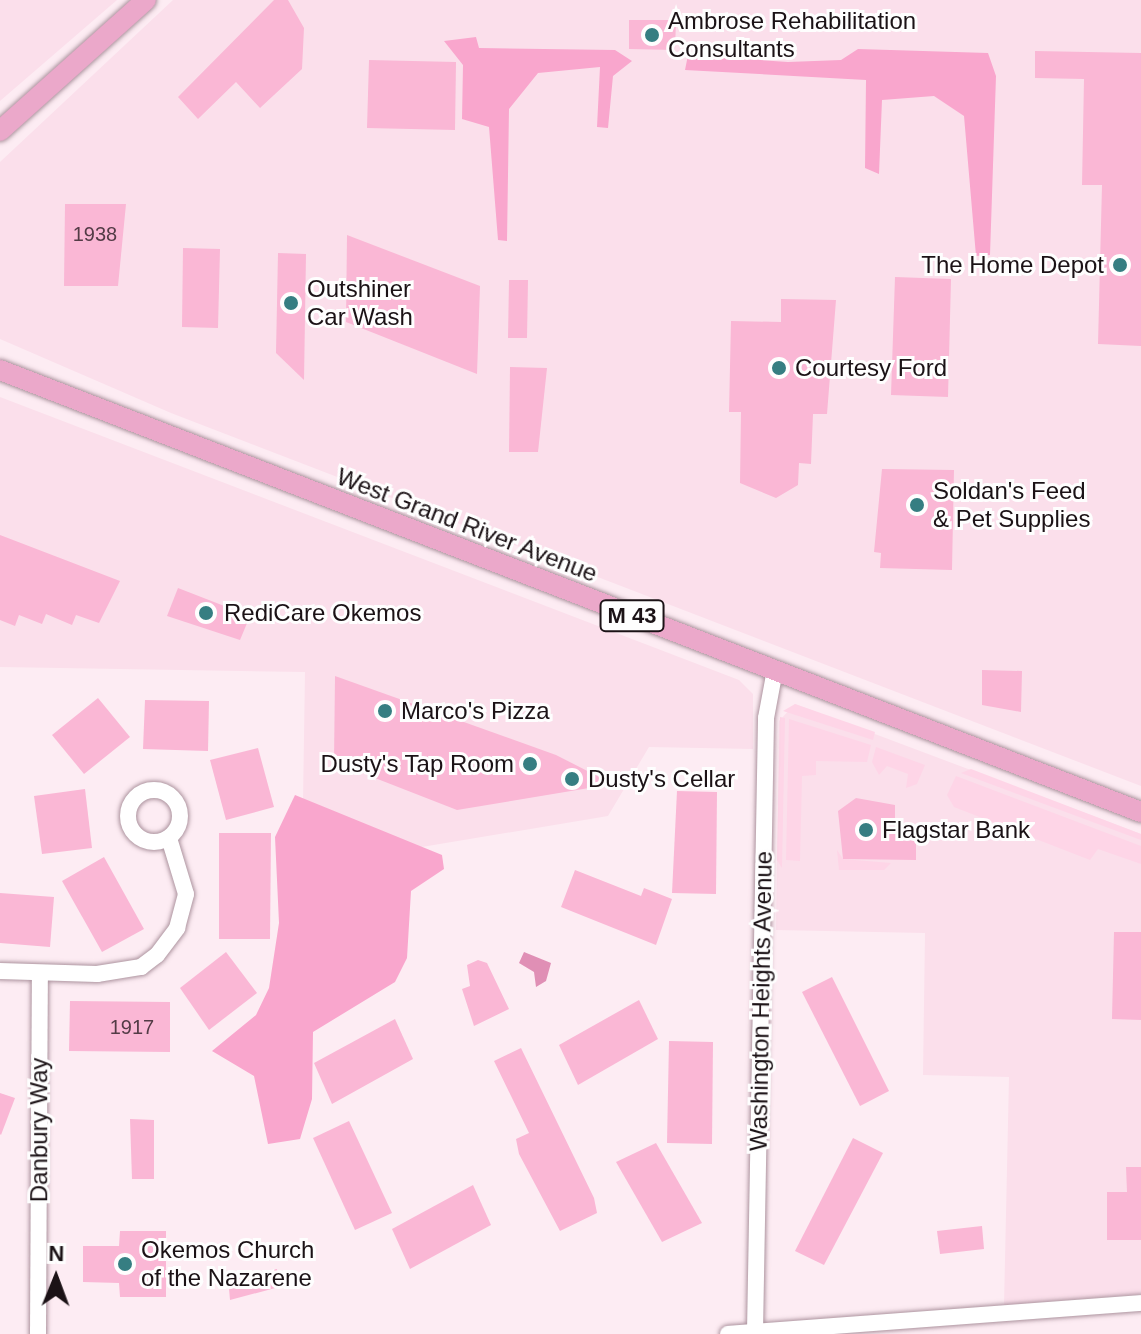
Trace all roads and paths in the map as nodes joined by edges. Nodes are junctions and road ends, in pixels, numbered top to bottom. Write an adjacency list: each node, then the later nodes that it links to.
1 (146, 0): 2 (main road)
2 (0, 131)
3 (0, 370): 4 (main road, West Grand River Avenue / M 43)
4 (775, 670): 5 (main road, West Grand River Avenue / M 43); 11 (street, Washington Heights Avenue)
5 (1141, 812)
6 (169, 838): 8 (street)
7 (0, 971): 8 (street)
8 (40, 975): 12 (street, Danbury Way)
9 (1141, 1303): 10 (street)
10 (977, 1315): 11 (street); 14 (street)
11 (755, 1332): 13 (street)
12 (38, 1334)
13 (728, 1334)
14 (979, 1334)

